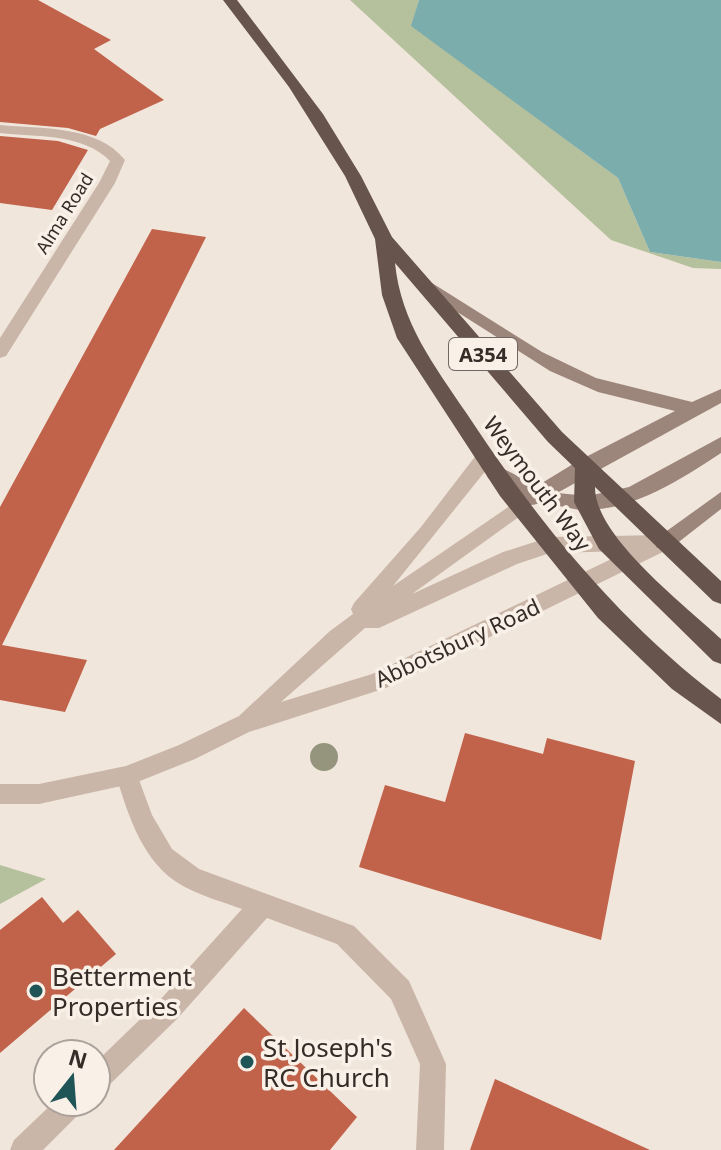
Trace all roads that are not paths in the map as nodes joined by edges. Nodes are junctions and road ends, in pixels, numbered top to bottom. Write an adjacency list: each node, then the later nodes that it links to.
1 (230, 0): 3 (highway, Weymouth Way / A354)
2 (0, 129): 5 (street, Alma Road)
3 (384, 239): 4 (highway, Weymouth Way / A354); 9 (highway, Weymouth Way / A354)
4 (424, 283): 7 (main road); 10 (highway, Weymouth Way / A354)
5 (0, 352)
6 (721, 395): 7 (main road)
7 (694, 409): 10 (main road)
8 (721, 444): 11 (main road)
9 (490, 466): 13 (highway, Weymouth Way / A354); 21 (street)
10 (585, 466): 11 (highway, A354); 13 (main road); 14 (highway, Weymouth Way)
11 (616, 498): 14 (main road); 16 (highway, A354)
12 (721, 499): 16 (main road)
13 (530, 500): 14 (main road); 17 (highway, Weymouth Way / A354); 21 (street, Abbotsbury Road)
14 (584, 502): 15 (highway, Weymouth Way)
15 (607, 543): 16 (street); 17 (street); 18 (highway, Weymouth Way)
16 (664, 543): 18 (street, Abbotsbury Road); 20 (highway, A354)
17 (550, 545): 19 (highway, Weymouth Way / A354); 21 (street)
18 (624, 562): 19 (street, Abbotsbury Road); 22 (highway, Weymouth Way)
19 (581, 584): 23 (highway, Weymouth Way / A354); 24 (street, Abbotsbury Road)
20 (721, 595)
21 (337, 637): 24 (street, Abbotsbury Road)
22 (721, 654)
23 (721, 713)
24 (243, 724): 25 (street, Abbotsbury Road)
25 (127, 776): 26 (street, Abbotsbury Road); 27 (street)
26 (0, 794)
27 (261, 906): 28 (street); 31 (street)
28 (112, 1064)
29 (57, 1118): 30 (street)
30 (24, 1150)
31 (430, 1150)

